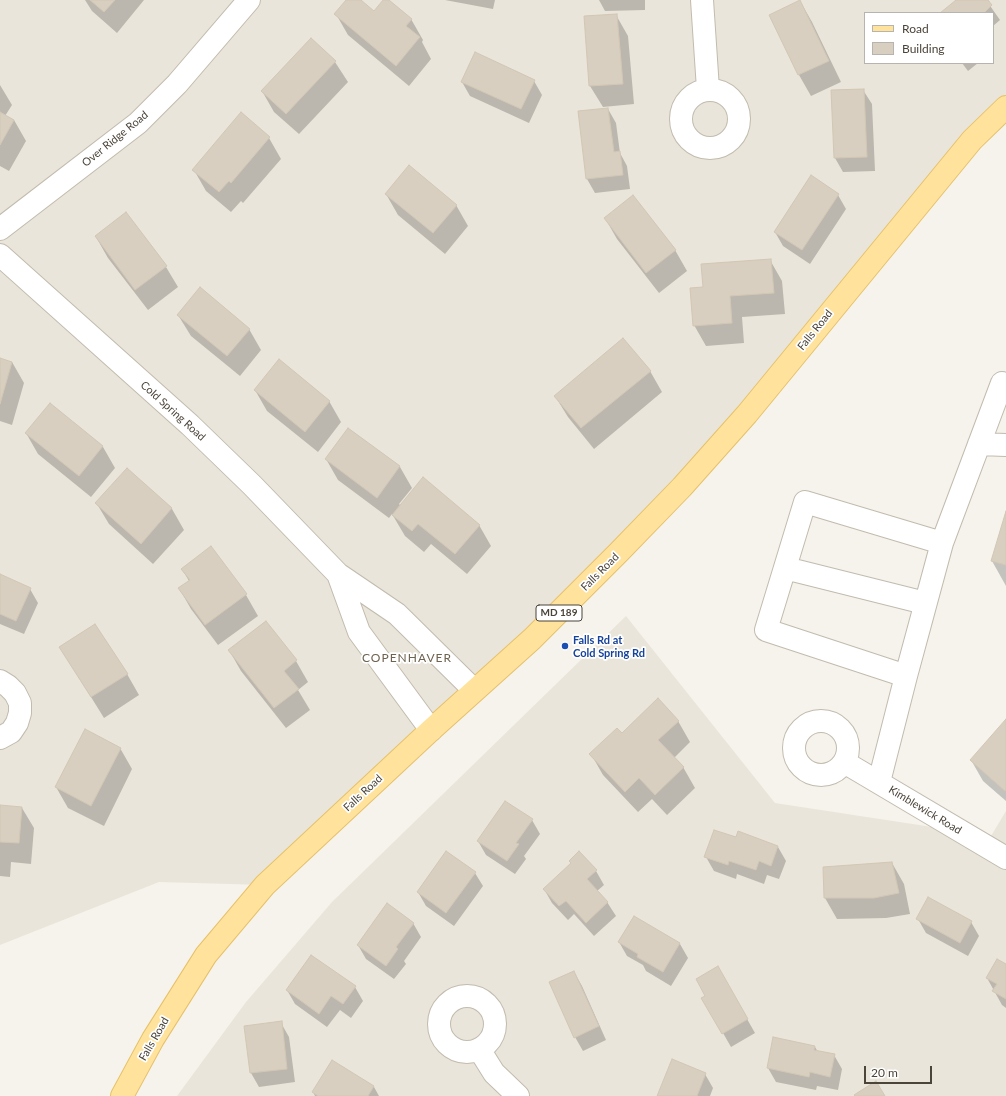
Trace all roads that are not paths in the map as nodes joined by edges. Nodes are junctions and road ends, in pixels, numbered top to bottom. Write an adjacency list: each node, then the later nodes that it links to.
1 (249, 0): 5 (street, Over Ridge Road)
2 (702, 0): 3 (street)
3 (708, 90)
4 (1006, 107): 16 (main road, Falls Road / MD 189)
5 (0, 229)
6 (0, 256): 12 (street, Cold Spring Road)
7 (1006, 384): 8 (street)
8 (979, 444): 9 (street); 10 (street)
9 (1006, 445)
10 (942, 543): 11 (street); 13 (street)
11 (785, 568): 13 (street); 14 (street)
12 (338, 574): 16 (street, Cold Spring Road); 17 (street, Cold Spring Road)
13 (925, 604): 14 (street)
14 (906, 676): 20 (street)
15 (0, 681): 18 (street)
16 (474, 690): 17 (main road, Falls Road / MD 189)
17 (430, 730): 23 (main road, Falls Road / MD 189)
18 (0, 738)
19 (844, 762): 20 (street, Kimblewick Road)
20 (879, 782): 21 (street, Kimblewick Road)
21 (1006, 858)
22 (479, 1049): 24 (street)
23 (122, 1096)
24 (518, 1096)

